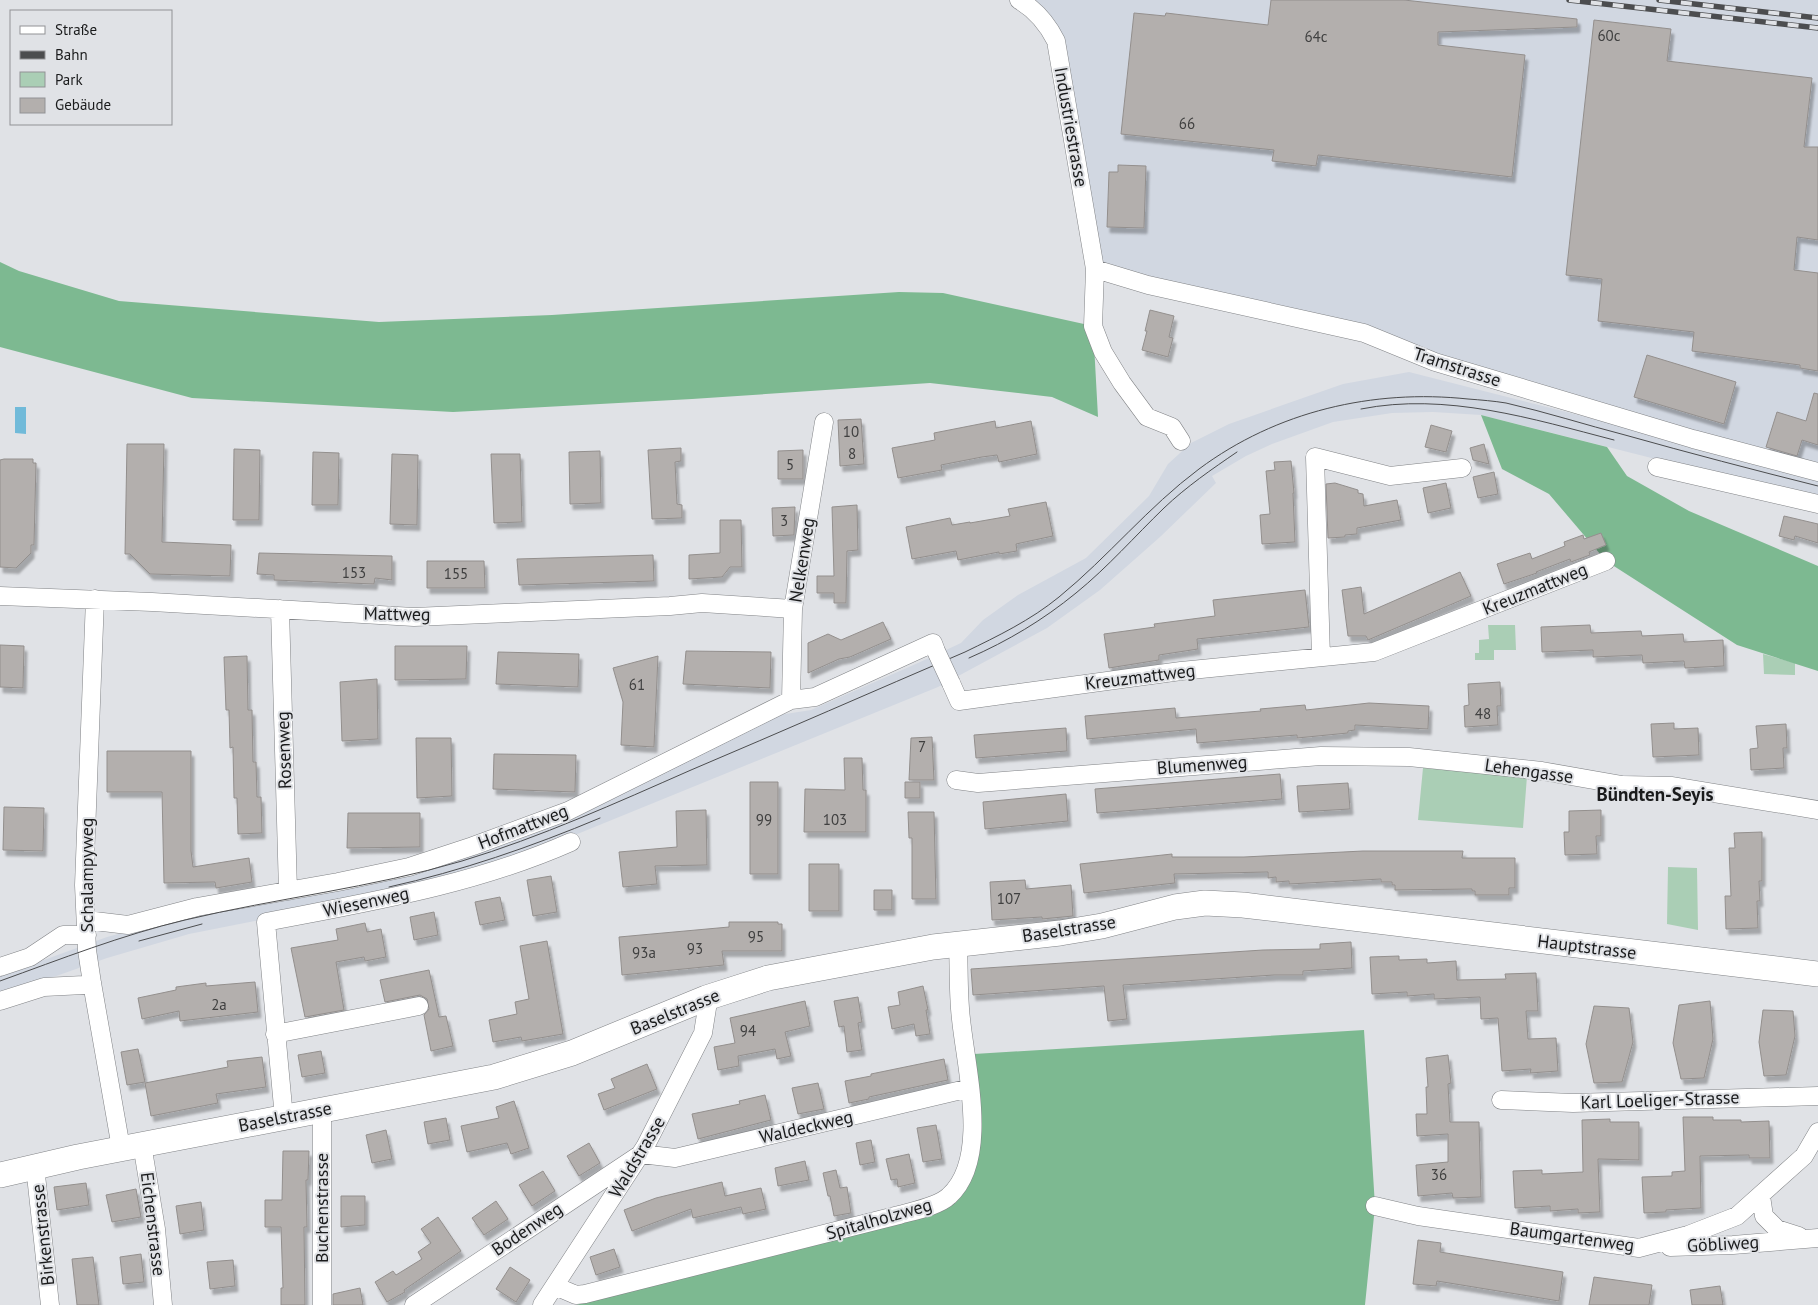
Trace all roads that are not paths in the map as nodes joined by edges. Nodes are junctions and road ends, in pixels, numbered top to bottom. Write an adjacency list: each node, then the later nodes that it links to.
1 (1020, 0): 2 (street, Industriestrasse)
2 (1095, 269): 4 (street, Industriestrasse); 7 (street, Tramstrasse)
3 (824, 422): 13 (street, Nelkenweg)
4 (1181, 441)
5 (1657, 467): 8 (street)
6 (1462, 468): 14 (street)
7 (1818, 472)
8 (1818, 504)
9 (1606, 560): 14 (street, Kreuzmattweg)
10 (0, 596): 11 (street, Mattweg)
11 (95, 599): 12 (street, Mattweg); 23 (street, Schalampyweg)
12 (280, 609): 13 (street, Mattweg); 21 (street, Rosenweg)
13 (794, 610): 15 (street, Nelkenweg)
14 (1321, 657): 16 (street, Kreuzmattweg)
15 (791, 700): 16 (street, Hofmattweg, bridge); 21 (street, Hofmattweg)
16 (959, 701)
17 (1448, 760): 18 (street, Blumenweg); 19 (street, Lehengasse)
18 (956, 780)
19 (1818, 810)
20 (570, 842): 31 (street, Wiesenweg)
21 (288, 891): 23 (street, Hofmattweg)
22 (1357, 919): 24 (main road, Baselstrasse); 26 (main road, Hauptstrasse)
23 (86, 928): 25 (street, Hofmattweg); 27 (street, Schalampyweg)
24 (958, 943): 28 (main road, Baselstrasse); 32 (street, Spitalholzweg)
25 (0, 968)
26 (1818, 974)
27 (92, 983): 29 (street); 38 (street, Schalampyweg)
28 (706, 998): 35 (main road, Baselstrasse); 39 (street, Waldstrasse)
29 (0, 1001)
30 (419, 1006): 31 (street)
31 (275, 1034): 36 (street, Wiesenweg)
32 (970, 1088): 39 (street, Waldeckweg); 46 (street, Spitalholzweg)
33 (1818, 1096): 34 (street, Karl Loeliger-Strasse)
34 (1501, 1100)
35 (322, 1110): 36 (main road, Baselstrasse); 49 (street, Buchenstrasse)
36 (284, 1118): 38 (main road, Baselstrasse)
37 (1818, 1132): 42 (street, Baumgartenweg)
38 (132, 1146): 40 (main road, Baselstrasse); 48 (street, Eichenstrasse)
39 (641, 1154): 46 (street, Waldstrasse); 50 (street, Bodenweg)
40 (36, 1166): 41 (main road, Baselstrasse); 47 (street, Birkenstrasse)
41 (0, 1175)
42 (1761, 1196): 44 (street, Göbliweg); 45 (street, Baumgartenweg)
43 (1375, 1206): 45 (street, Baumgartenweg)
44 (1812, 1238): 45 (street, Göbliweg)
45 (1639, 1248)
46 (556, 1286): 51 (street, Waldstrasse)
47 (50, 1305)
48 (163, 1305)
49 (322, 1305)
50 (414, 1305)
51 (542, 1305)

